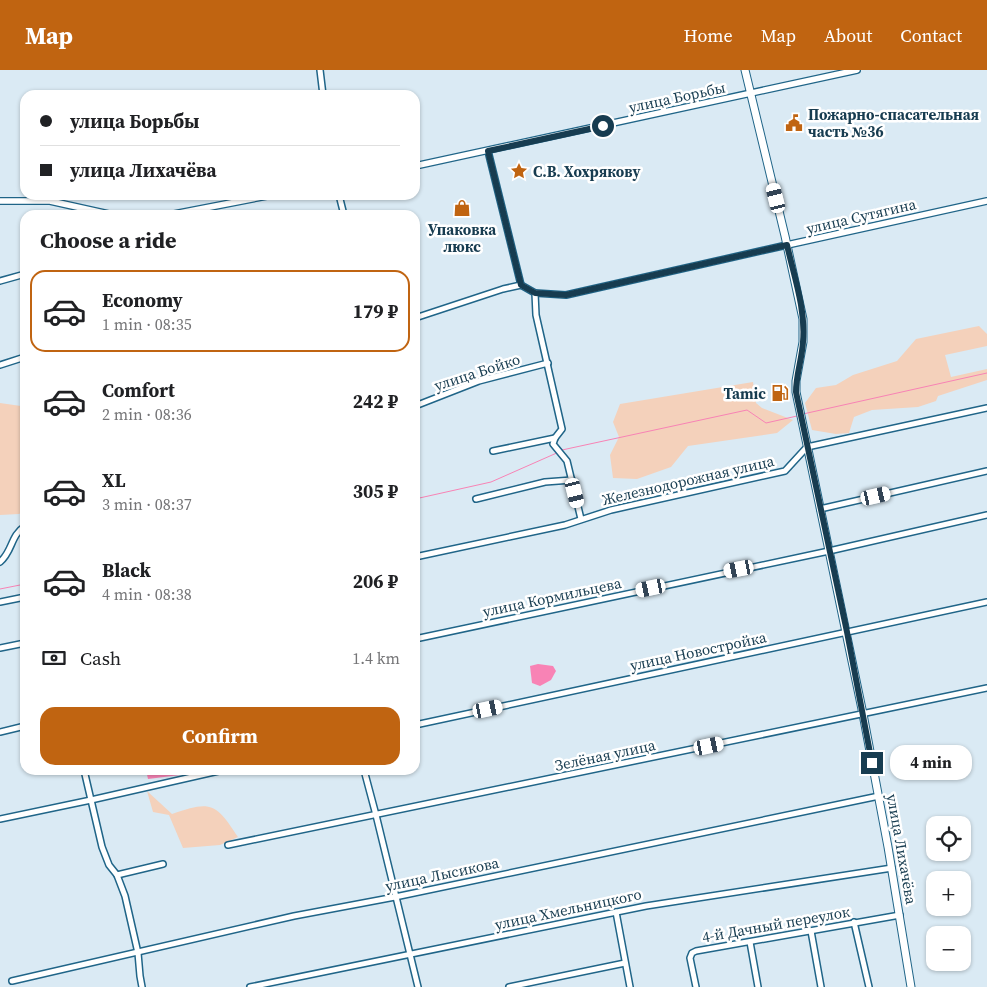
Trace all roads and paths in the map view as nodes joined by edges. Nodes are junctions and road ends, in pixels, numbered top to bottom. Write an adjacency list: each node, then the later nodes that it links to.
1 (320, 70): 4 (street)
2 (745, 70): 5 (main road, улица Лихачёва)
3 (857, 70): 5 (street, улица Борьбы)
4 (323, 90)
5 (750, 93): 6 (street, улица Борьбы); 13 (main road, улица Лихачёва)
6 (488, 151): 7 (street, улица Борьбы); 16 (street)
7 (420, 165)
8 (0, 200): 11 (street)
9 (246, 200): 12 (street)
10 (987, 200): 13 (street, улица Сутягина)
11 (90, 210)
12 (195, 210)
13 (787, 245): 17 (street, улица Сутягина); 25 (main road, улица Лихачёва)
14 (20, 276): 15 (street)
15 (0, 282)
16 (521, 285): 17 (street); 18 (street)
17 (535, 293): 20 (street)
18 (420, 316)
19 (20, 359): 21 (street)
20 (548, 364): 22 (street, улица Бойко); 24 (street)
21 (0, 365)
22 (420, 404)
23 (987, 408): 25 (street)
24 (555, 438): 26 (street); 28 (street)
25 (807, 447): 30 (main road, улица Лихачёва); 32 (street, Железнодорожная улица)
26 (493, 451)
27 (987, 471): 30 (street)
28 (572, 480): 29 (street); 32 (street)
29 (476, 499)
30 (820, 509): 34 (main road, улица Лихачёва)
31 (987, 515): 34 (street, улица Кормильцева)
32 (581, 519): 35 (street, Железнодорожная улица)
33 (20, 530): 36 (street)
34 (829, 551): 40 (main road, улица Лихачёва); 41 (street, улица Кормильцева)
35 (420, 556)
36 (0, 562)
37 (20, 598): 38 (street)
38 (0, 602)
39 (987, 602): 40 (street, улица Новостройка)
40 (847, 632): 45 (main road, улица Лихачёва); 46 (street, улица Новостройка)
41 (420, 638)
42 (20, 644): 43 (street)
43 (0, 648)
44 (987, 688): 45 (street, Зелёная улица)
45 (863, 714): 52 (main road, улица Лихачёва); 54 (street, Зелёная улица)
46 (420, 724)
47 (20, 727): 48 (street)
48 (0, 732)
49 (85, 775): 53 (street)
50 (201, 775): 53 (street)
51 (365, 775): 54 (street)
52 (879, 796): 58 (main road, улица Лихачёва); 60 (street, улица Лысикова)
53 (90, 800): 55 (street); 59 (street)
54 (376, 816): 56 (street, Зелёная улица); 60 (street)
55 (0, 819)
56 (228, 845)
57 (164, 864): 59 (street)
58 (892, 868): 61 (street, улица Хмельницкого); 62 (main road, улица Лихачёва)
59 (117, 875): 66 (street)
60 (395, 897): 66 (street, улица Лысикова); 67 (street)
61 (616, 912): 67 (street, улица Хмельницкого); 68 (street)
62 (900, 915): 63 (street, 4-й Дачный переулок); 79 (main road, улица Лихачёва)
63 (854, 922): 64 (street, 4-й Дачный переулок); 78 (street)
64 (811, 931): 65 (street, 4-й Дачный переулок); 77 (street)
65 (750, 942): 75 (street, 4-й Дачный переулок); 76 (street)
66 (138, 953): 69 (street, улица Лысикова); 70 (street)
67 (410, 954): 71 (street, улица Хмельницкого); 72 (street)
68 (625, 963): 73 (street); 74 (street)
69 (12, 981)
70 (142, 987)
71 (250, 987)
72 (418, 987)
73 (508, 987)
74 (630, 987)
75 (696, 987)
76 (758, 987)
77 (821, 987)
78 (869, 987)
79 (911, 987)

